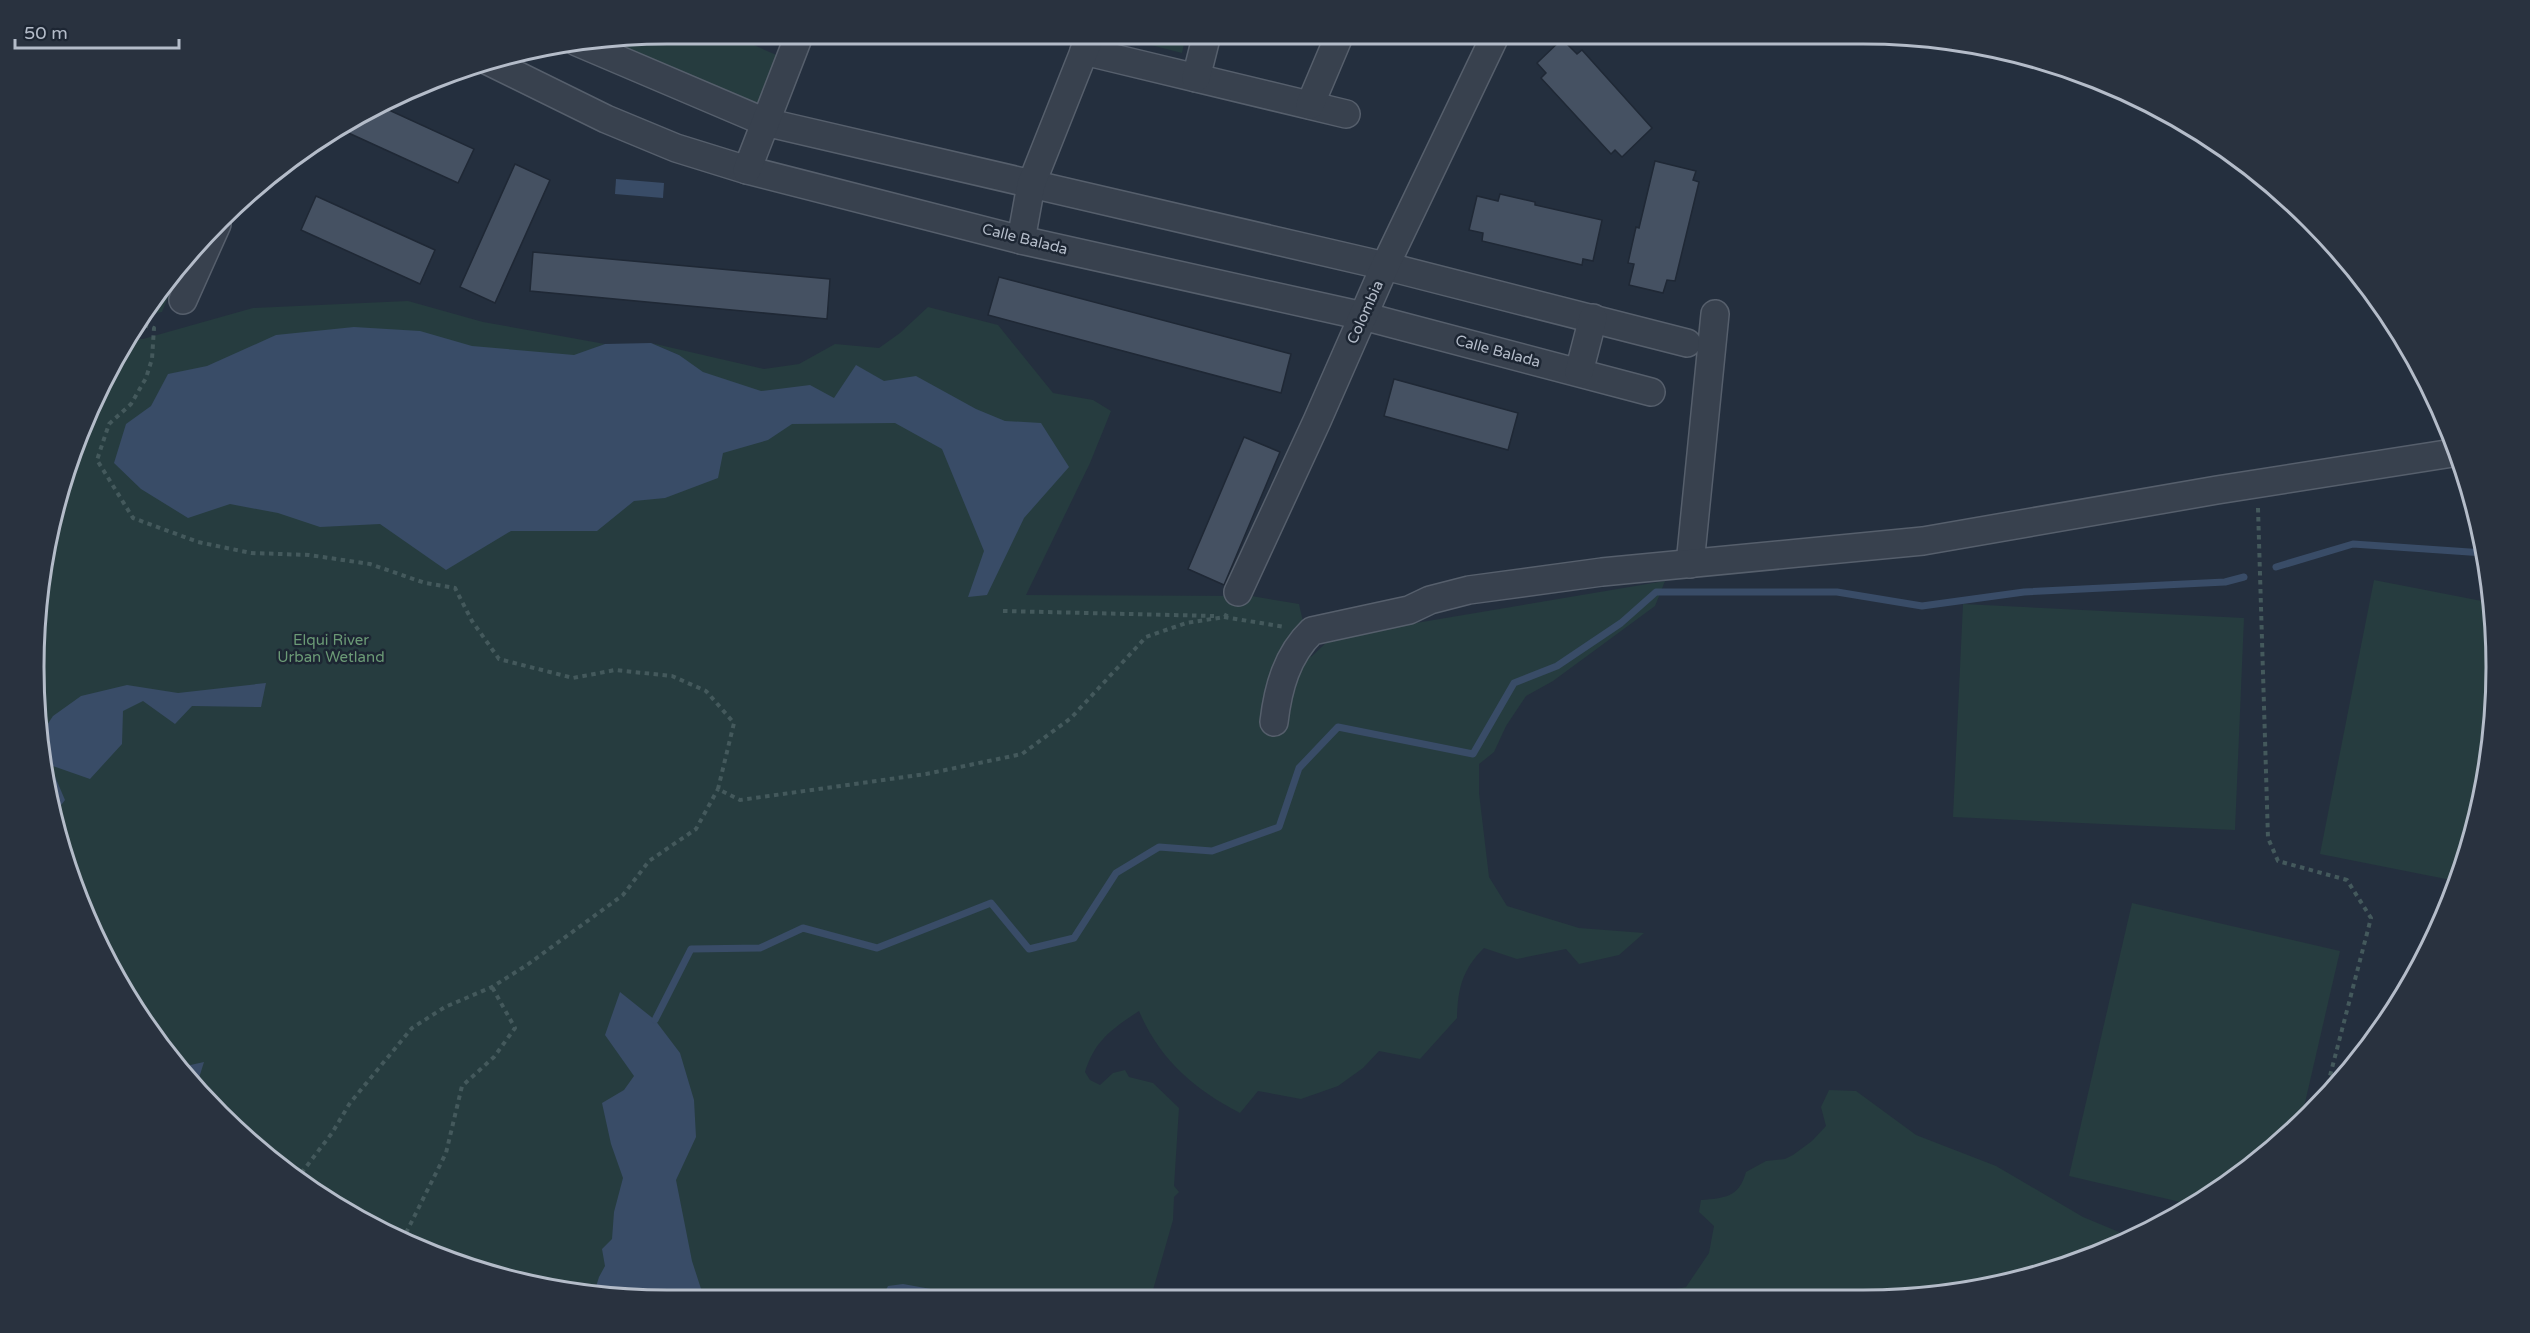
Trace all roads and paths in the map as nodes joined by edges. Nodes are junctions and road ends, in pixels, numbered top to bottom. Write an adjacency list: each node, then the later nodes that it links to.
1 (796, 44): 12 (street)
2 (1086, 44): 14 (street)
3 (1093, 44): 9 (street)
4 (1205, 44): 9 (street)
5 (1336, 44): 10 (street)
6 (1491, 44): 17 (street, Colombia)
7 (592, 48): 12 (street)
8 (500, 67): 13 (street, Calle Balada)
9 (1196, 78): 10 (street)
10 (1310, 105): 11 (street)
11 (1346, 114)
12 (765, 122): 13 (street); 14 (street)
13 (747, 170): 15 (street, Calle Balada)
14 (1030, 185): 15 (street); 17 (street)
15 (1021, 240): 20 (street, Calle Balada)
16 (207, 246): 18 (street)
17 (1385, 266): 20 (street, Colombia); 21 (street)
18 (183, 300)
19 (1715, 314): 28 (street)
20 (1363, 316): 24 (street, Calle Balada); 29 (street, Colombia)
21 (1593, 318): 23 (street); 24 (street)
22 (145, 326): 34 (path)
23 (1687, 343)
24 (1579, 372): 25 (street, Calle Balada)
25 (1651, 392)
26 (2448, 453): 27 (street)
27 (2257, 483): 28 (street); 36 (path)
28 (1690, 564): 32 (street)
29 (1239, 592): 31 (path)
30 (1003, 611): 31 (path)
31 (1225, 617): 32 (path); 34 (path)
32 (1312, 631): 33 (street)
33 (1274, 722)
34 (718, 789): 35 (path)
35 (492, 987): 37 (path); 38 (path)
36 (2329, 1080)
37 (302, 1172)
38 (406, 1232)

